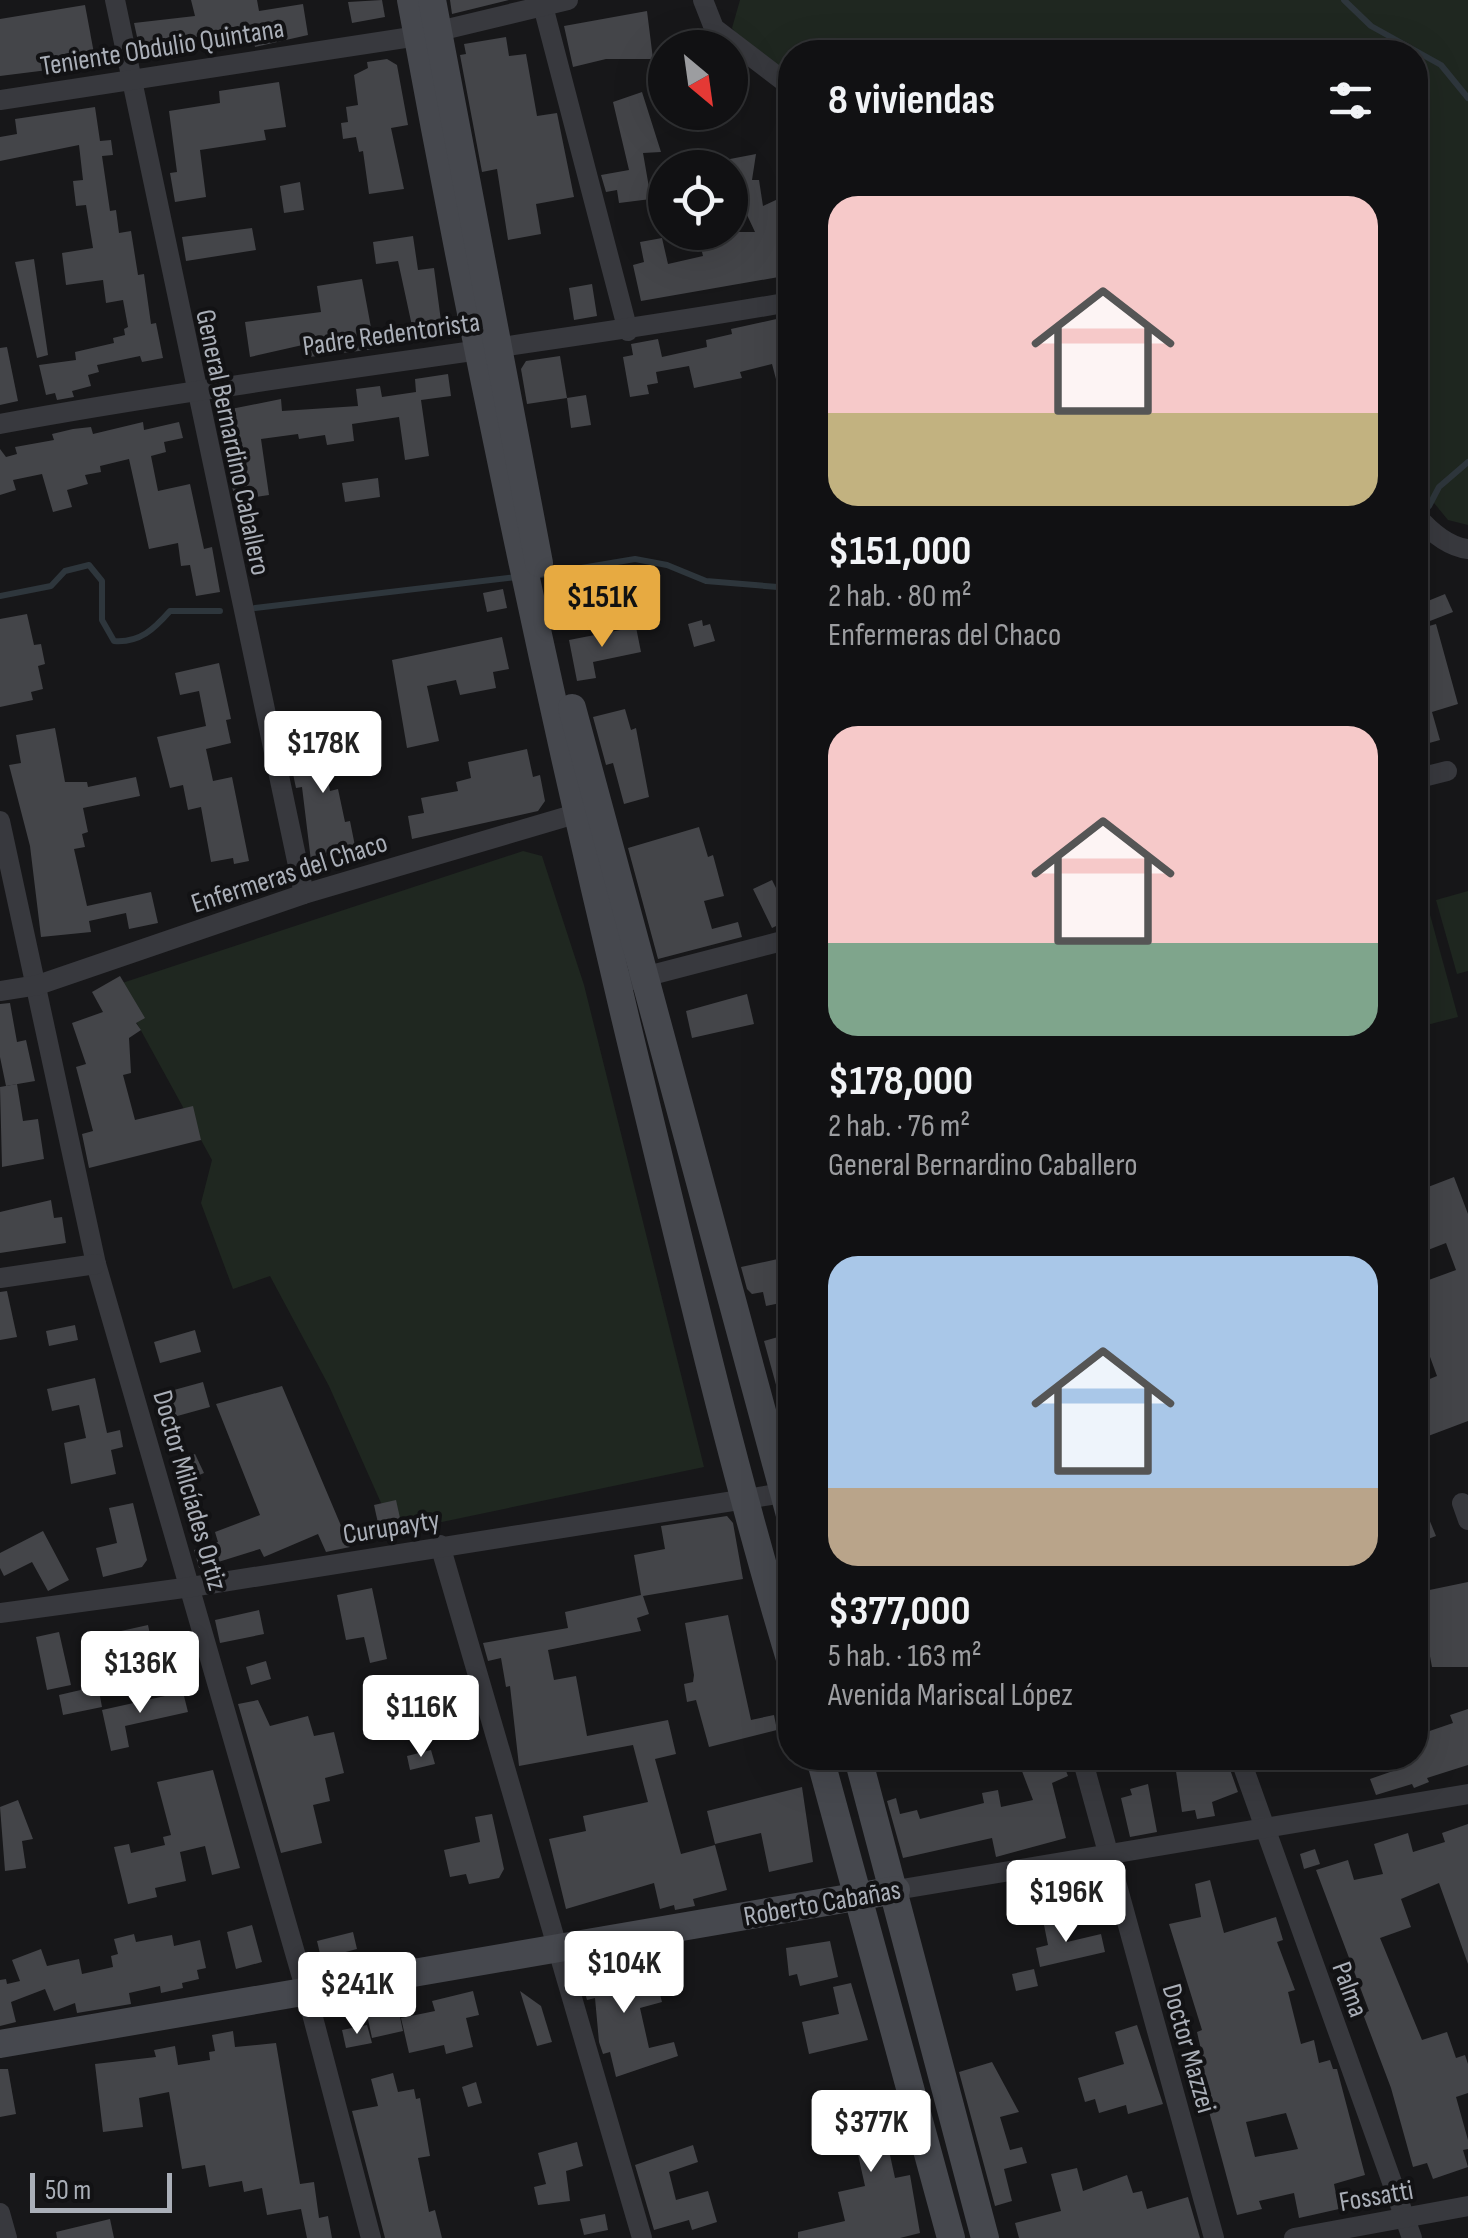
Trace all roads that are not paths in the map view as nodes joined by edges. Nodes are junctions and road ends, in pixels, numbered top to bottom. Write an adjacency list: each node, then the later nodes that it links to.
1 (115, 0): 8 (street, General Bernardino Caballero)
2 (412, 0): 7 (main road)
3 (432, 0): 7 (main road)
4 (568, 0): 6 (street, Teniente Obdulio Quintana)
5 (703, 0): 9 (street)
6 (544, 6): 7 (street, Teniente Obdulio Quintana); 12 (street)
7 (428, 34): 8 (street, Teniente Obdulio Quintana); 13 (main road)
8 (134, 77): 10 (street, Teniente Obdulio Quintana); 14 (street, General Bernardino Caballero)
9 (778, 77)
10 (0, 100)
11 (778, 304): 12 (street, Padre Redentorista)
12 (628, 330): 13 (street, Padre Redentorista)
13 (489, 347): 14 (street, Padre Redentorista); 20 (main road)
14 (194, 388): 15 (street, Padre Redentorista); 22 (street, General Bernardino Caballero)
15 (0, 424)
16 (1428, 529): 17 (street)
17 (1468, 549)
18 (1447, 771): 19 (street)
19 (1428, 776)
20 (585, 811): 22 (street, Enfermeras del Chaco); 24 (main road)
21 (0, 820): 25 (street, Doctor Milcíades Ortiz)
22 (304, 894): 25 (street, Enfermeras del Chaco)
23 (778, 942): 24 (street)
24 (631, 980): 29 (main road); 31 (main road)
25 (38, 985): 26 (street, Enfermeras del Chaco); 27 (street, Doctor Milcíades Ortiz)
26 (0, 991)
27 (96, 1264): 28 (street); 33 (street, Doctor Milcíades Ortiz)
28 (0, 1278)
29 (778, 1467)
30 (778, 1500): 31 (street, Curupayty)
31 (742, 1501): 32 (street, Curupayty); 35 (main road)
32 (440, 1545): 33 (street, Curupayty); 45 (street)
33 (192, 1587): 34 (street, Curupayty); 46 (street, Doctor Milcíades Ortiz)
34 (0, 1613)
35 (778, 1620)
36 (823, 1770): 44 (main road)
37 (861, 1770): 43 (main road)
38 (1085, 1770): 42 (street, Doctor Mazzei)
39 (1244, 1770): 41 (street, Palma)
40 (1468, 1794): 41 (street, Roberto Cabañas)
41 (1265, 1830): 42 (street, Roberto Cabañas); 50 (street, Palma)
42 (1108, 1855): 43 (street, Roberto Cabañas); 56 (street, Doctor Mazzei)
43 (896, 1890): 44 (main road, Roberto Cabañas); 55 (main road)
44 (860, 1896): 45 (main road, Roberto Cabañas); 54 (main road)
45 (558, 1948): 46 (main road, Roberto Cabañas); 53 (street)
46 (306, 1992): 47 (main road, Roberto Cabañas); 52 (street, Doctor Milcíades Ortiz)
47 (0, 2044)
48 (1468, 2206): 50 (street, Fossatti)
49 (0, 2213): 51 (street)
50 (1408, 2228): 57 (street, Fossatti)
51 (7, 2238)
52 (371, 2238)
53 (642, 2238)
54 (950, 2238)
55 (985, 2238)
56 (1214, 2238)
57 (1294, 2238)

